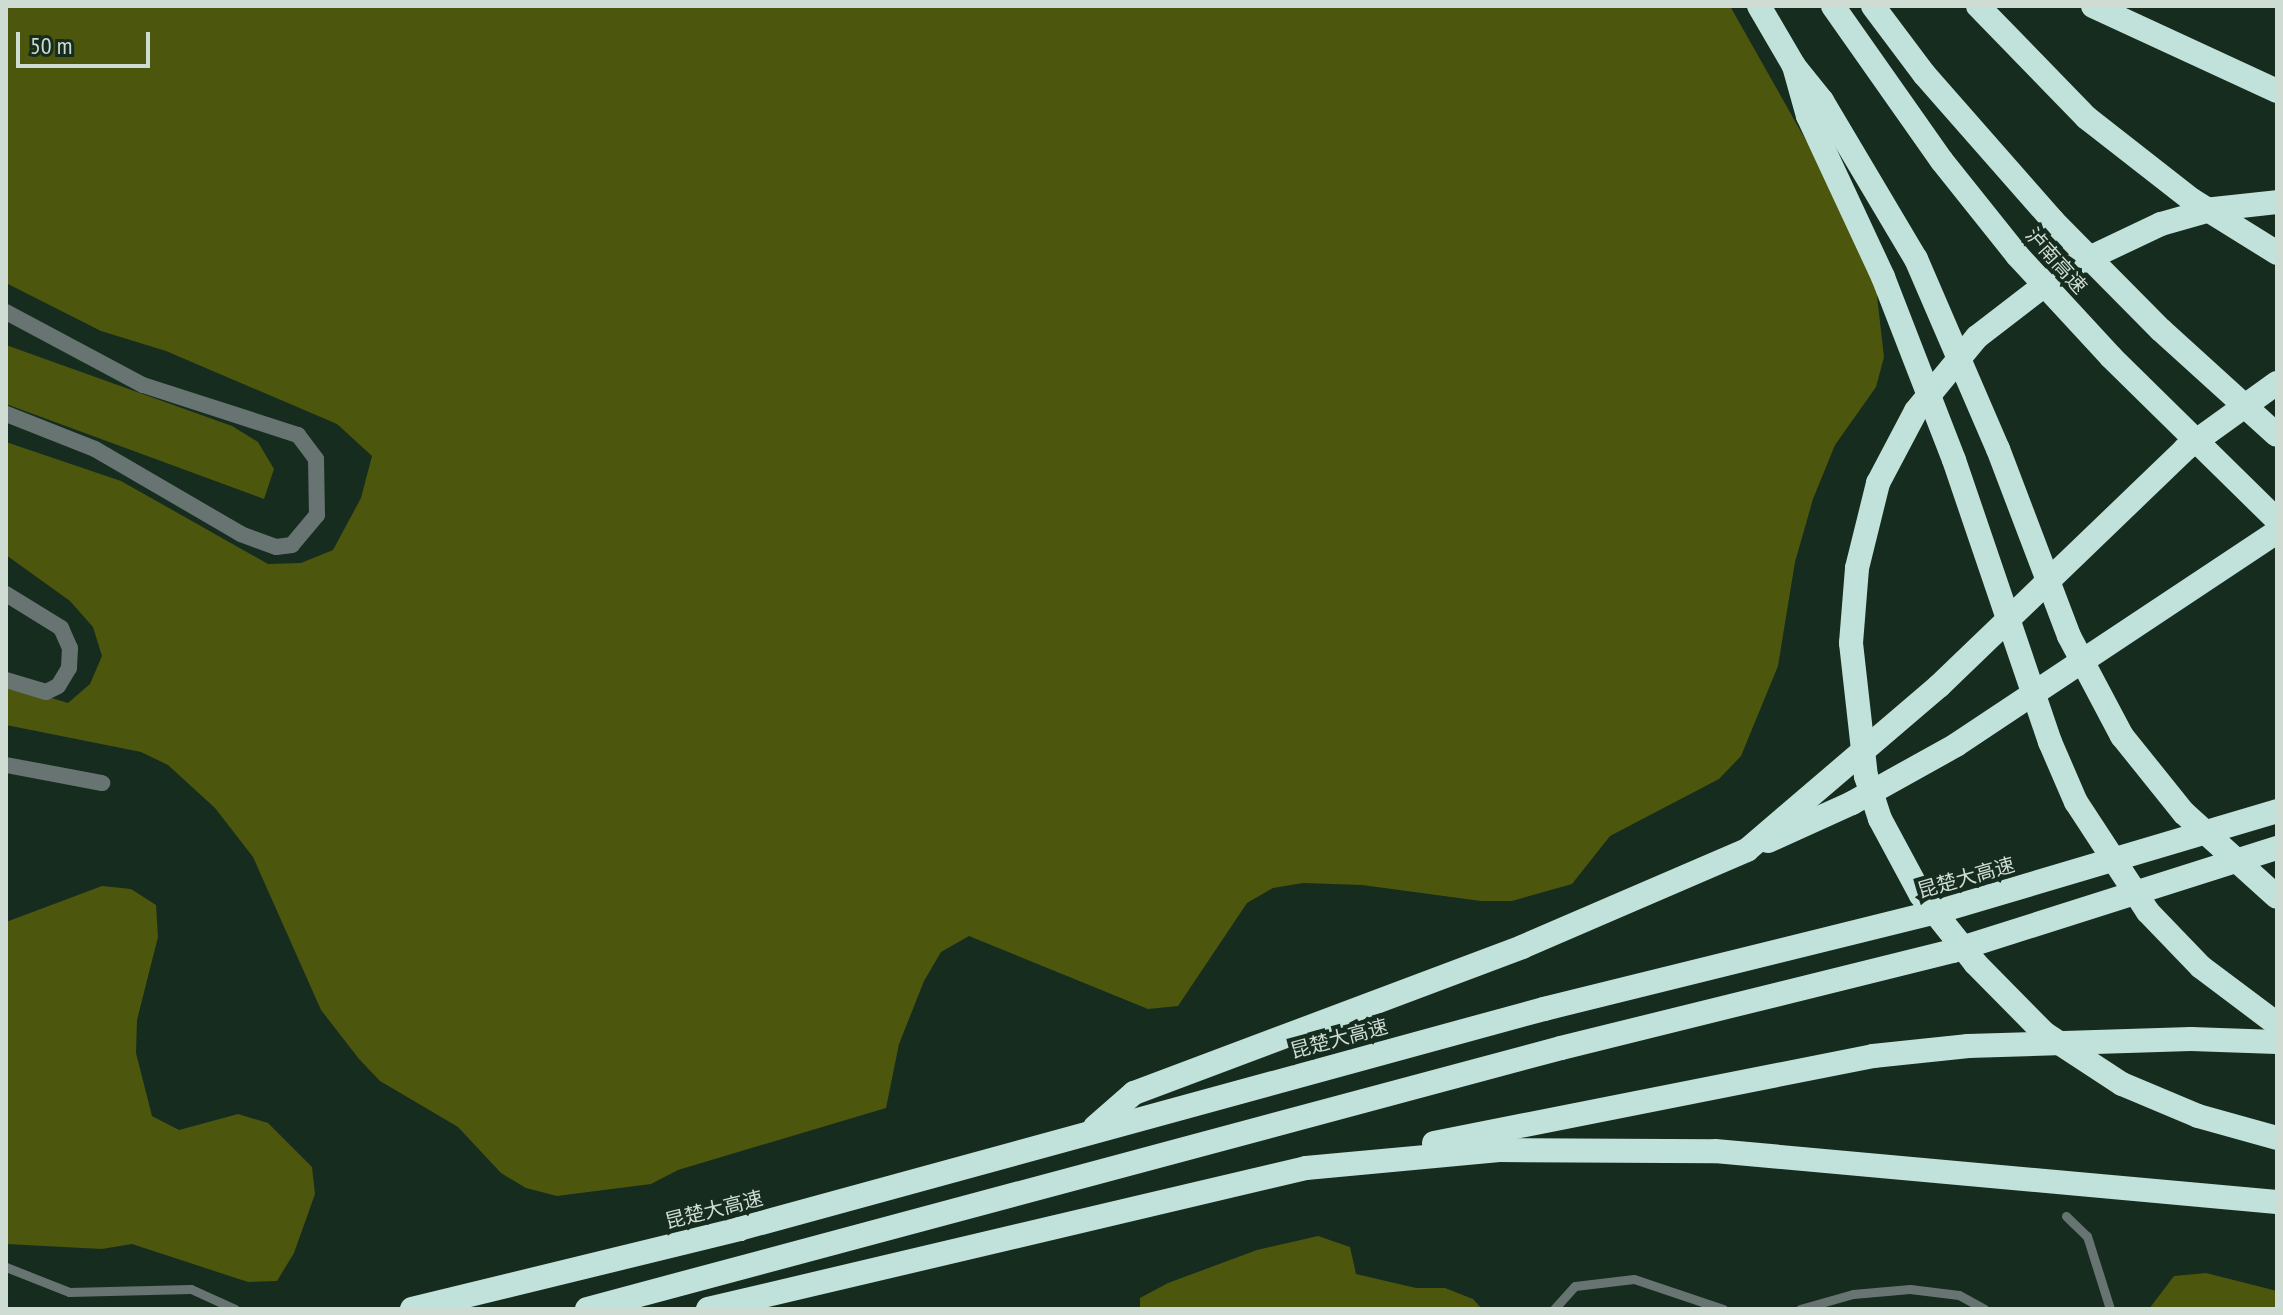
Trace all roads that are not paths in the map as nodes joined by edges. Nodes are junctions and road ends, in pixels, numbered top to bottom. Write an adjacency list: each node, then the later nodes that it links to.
1 (1759, 6): 6 (highway)
2 (1833, 6): 14 (highway, 泸南高速)
3 (1873, 6): 13 (highway, 泸南高速)
4 (1978, 6): 9 (highway)
5 (2093, 6): 7 (highway)
6 (1794, 66): 23 (highway, bridge); 24 (highway, bridge)
7 (2277, 91)
8 (2277, 202): 27 (highway, bridge)
9 (2277, 253)
10 (6, 312): 12 (street)
11 (2277, 383): 22 (highway, bridge)
12 (6, 414)
13 (2277, 435)
14 (2277, 520)
15 (2277, 532): 22 (highway, bridge)
16 (6, 594): 17 (street)
17 (6, 680)
18 (6, 765): 19 (street)
19 (102, 783)
20 (2277, 811): 26 (highway, 昆楚大高速, bridge)
21 (2277, 848): 34 (highway, bridge)
22 (1747, 850): 26 (highway)
23 (2277, 897)
24 (2277, 1024)
25 (2277, 1042): 28 (highway, bridge)
26 (1090, 1131): 33 (highway, 昆楚大高速)
27 (2277, 1138)
28 (1306, 1168): 29 (highway); 35 (highway)
29 (2277, 1202)
30 (2066, 1216): 40 (lane)
31 (6, 1267): 32 (lane)
32 (235, 1309)
33 (412, 1309)
34 (587, 1309)
35 (708, 1309)
36 (1554, 1309): 37 (lane)
37 (1723, 1309)
38 (1800, 1309): 39 (lane)
39 (1984, 1309)
40 (2110, 1309)

